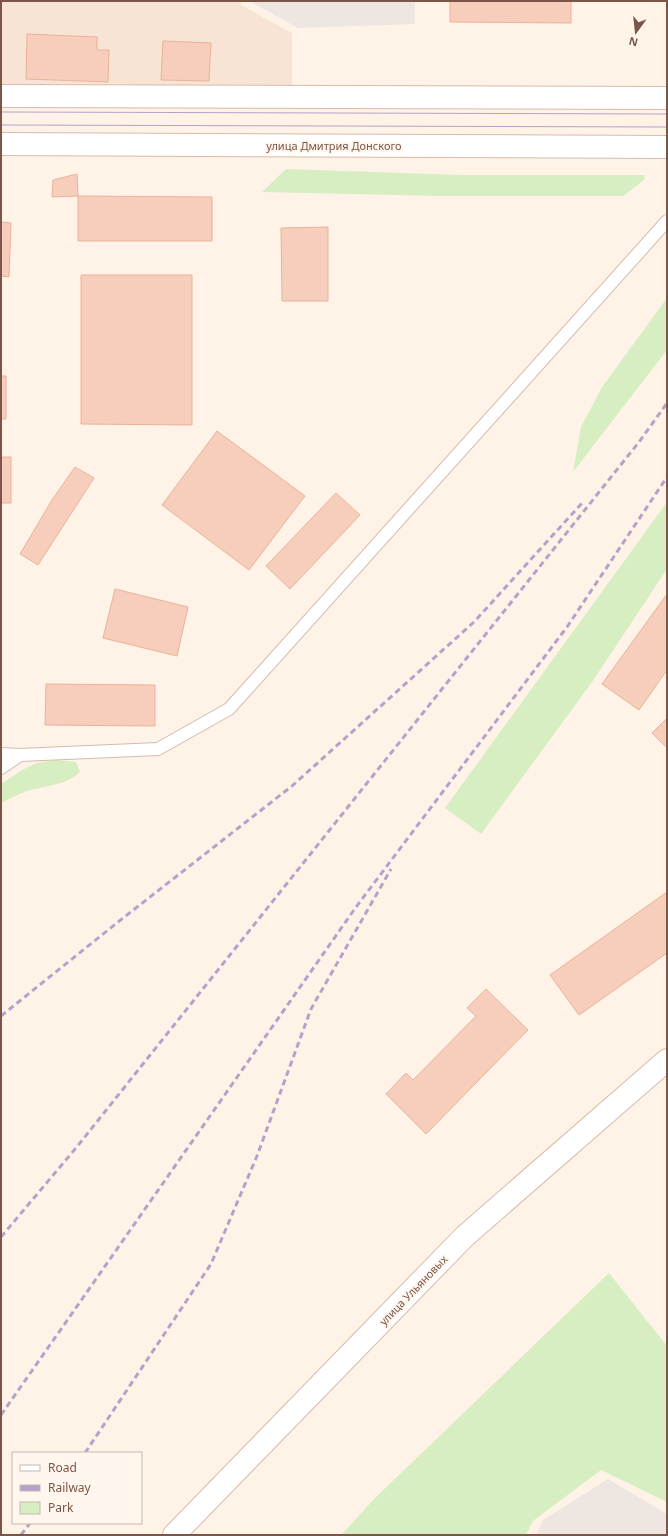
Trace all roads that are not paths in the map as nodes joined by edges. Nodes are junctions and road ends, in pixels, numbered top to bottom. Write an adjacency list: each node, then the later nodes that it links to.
1 (1, 96): 2 (street)
2 (667, 98)
3 (1, 144): 4 (street, улица Дмитрия Донского)
4 (667, 147)
5 (667, 222): 7 (lane)
6 (1, 754): 7 (lane)
7 (20, 755): 8 (lane)
8 (1, 768)
9 (667, 1060): 10 (street, улица Ульяновых)
10 (174, 1535)

